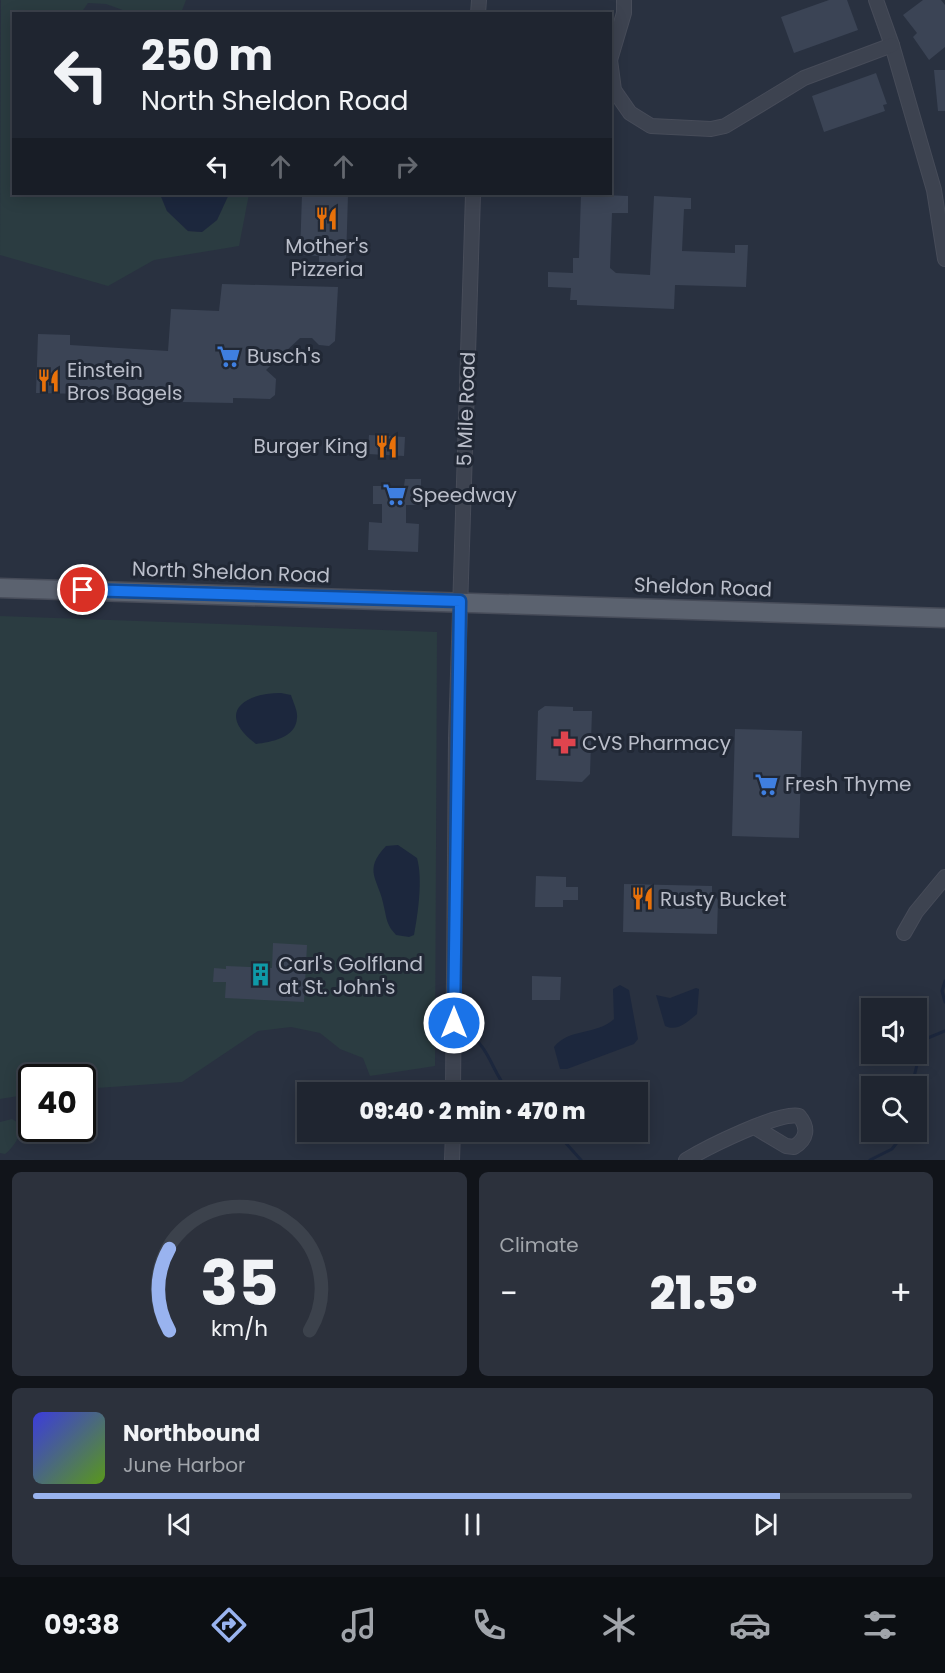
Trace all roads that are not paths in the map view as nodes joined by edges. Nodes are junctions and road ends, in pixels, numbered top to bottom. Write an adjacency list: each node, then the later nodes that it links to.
1 (624, 0): 4 (street)
2 (876, 0): 3 (street)
3 (892, 45): 5 (street); 7 (street)
4 (612, 53)
5 (612, 75)
6 (472, 195): 9 (street, 5 Mile Road)
7 (945, 259)
8 (0, 588): 9 (main road, North Sheldon Road)
9 (460, 601): 10 (main road, Sheldon Road); 13 (street, 5 Mile Road)
10 (945, 618)
11 (945, 877): 12 (street)
12 (904, 933)
13 (453, 1082)
14 (756, 1128): 17 (street)
15 (453, 1142): 16 (street)
16 (452, 1160)
17 (686, 1160)

